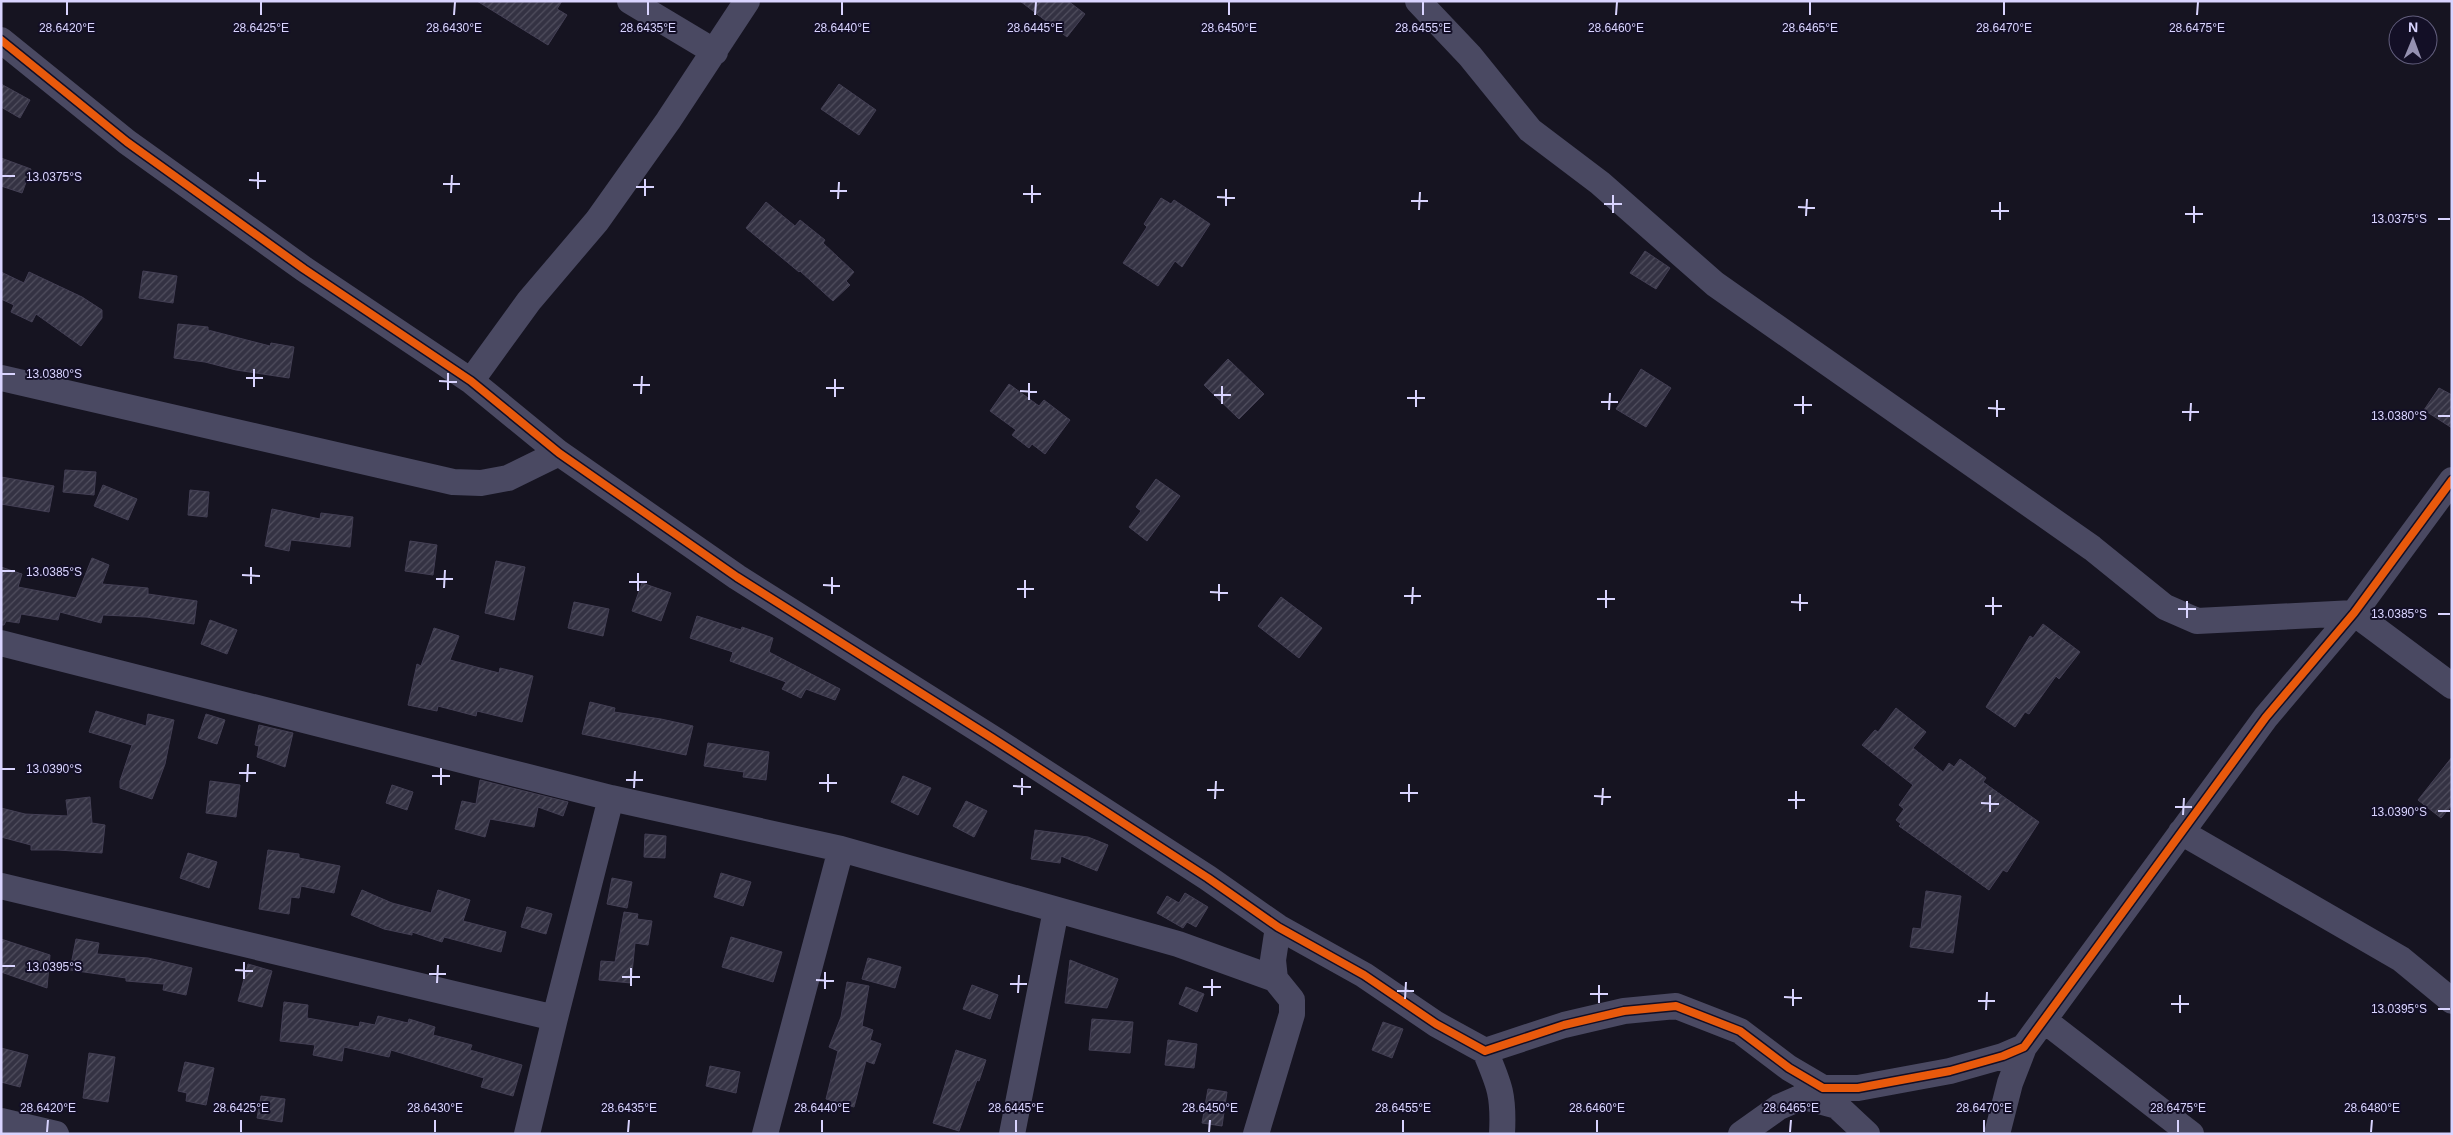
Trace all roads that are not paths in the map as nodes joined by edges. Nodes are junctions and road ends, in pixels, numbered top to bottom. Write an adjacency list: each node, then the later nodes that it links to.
1 (630, 1): 5 (street)
2 (747, 1): 5 (street)
3 (1418, 1): 10 (street)
4 (1, 40): 7 (street)
5 (715, 52): 7 (street)
6 (1, 378): 8 (street)
7 (471, 381): 8 (street)
8 (559, 453): 18 (street)
9 (2452, 480): 10 (street)
10 (2354, 613): 12 (street); 14 (street)
11 (1, 643): 13 (street)
12 (2452, 686)
13 (611, 798): 15 (street); 21 (street)
14 (2182, 832): 20 (street); 22 (street)
15 (841, 849): 17 (street); 29 (street)
16 (1, 886): 21 (street)
17 (1056, 910): 19 (street); 30 (street)
18 (1278, 927): 19 (street); 24 (street)
19 (1275, 979): 31 (street)
20 (2452, 1001)
21 (555, 1018): 28 (street)
22 (2045, 1021): 23 (street); 36 (street)
23 (2024, 1047): 25 (street); 35 (street)
24 (1486, 1051): 25 (street); 32 (street)
25 (1813, 1092): 33 (street); 34 (street)
26 (1, 1121): 27 (street)
27 (56, 1134)
28 (527, 1134)
29 (765, 1134)
30 (1012, 1134)
31 (1256, 1134)
32 (1502, 1134)
33 (1741, 1134)
34 (1867, 1134)
35 (1997, 1134)
36 (2191, 1134)

